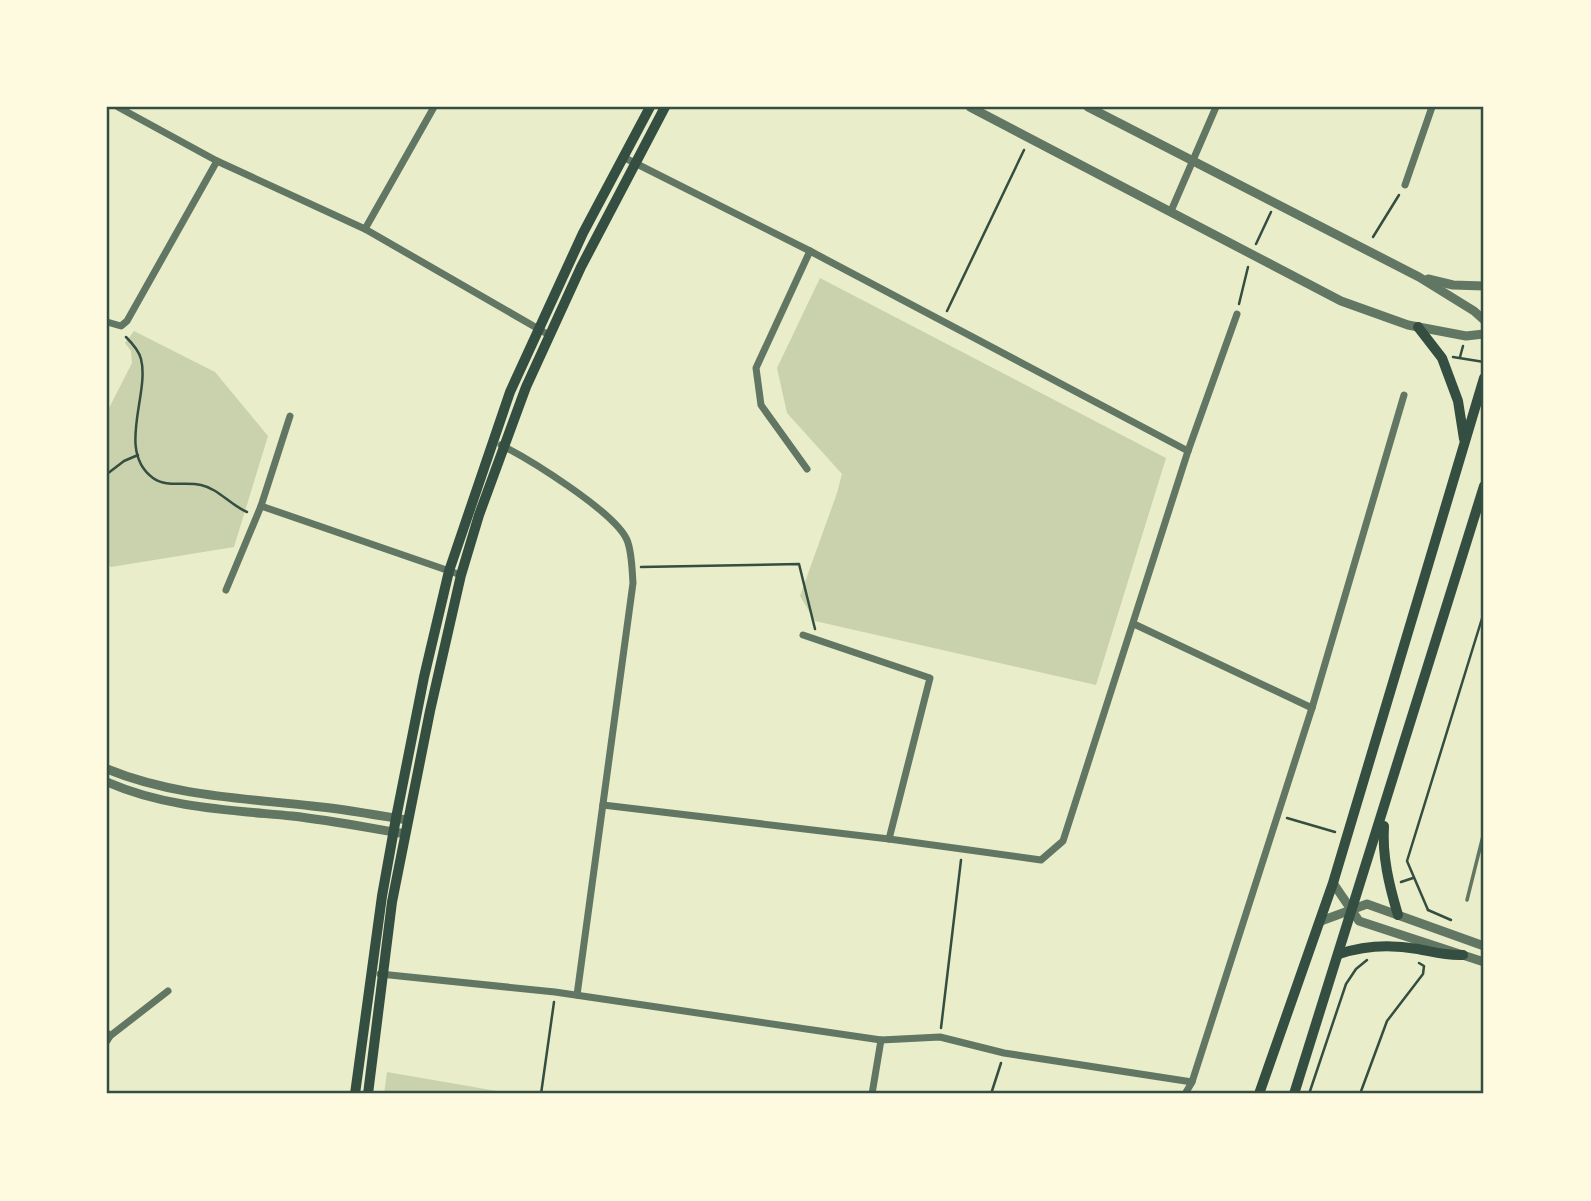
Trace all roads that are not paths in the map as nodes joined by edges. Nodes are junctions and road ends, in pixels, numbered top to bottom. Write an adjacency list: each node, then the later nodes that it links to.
1 (118, 107): 10 (street)
2 (434, 107): 15 (street)
3 (650, 107): 9 (main road)
4 (665, 107): 12 (main road)
5 (970, 107): 14 (street)
6 (1088, 107): 11 (street)
7 (1216, 107): 11 (street)
8 (1432, 107): 13 (street)
9 (623, 157): 12 (street); 23 (main road)
10 (217, 161): 15 (street); 21 (street)
11 (1193, 162): 14 (street); 17 (street)
12 (635, 163): 16 (street); 25 (main road)
13 (1405, 185)
14 (1171, 211): 22 (street)
15 (366, 229): 23 (street)
16 (810, 251): 32 (street); 33 (street)
17 (1419, 277): 18 (street); 20 (street)
18 (1484, 286)
19 (1237, 314): 32 (street)
20 (1484, 320)
21 (110, 323)
22 (1418, 327): 24 (street); 30 (main road)
23 (538, 329): 25 (street); 29 (main road)
24 (1484, 334)
25 (550, 335): 31 (main road)
26 (1484, 378): 30 (main road)
27 (1404, 395): 41 (street)
28 (290, 416): 35 (street)
29 (492, 441): 31 (street); 36 (main road)
30 (1465, 442): 52 (main road)
31 (504, 446): 37 (main road); 44 (street)
32 (1188, 451): 39 (street)
33 (807, 469)
34 (1484, 486): 45 (main road)
35 (261, 506): 36 (street); 38 (street)
36 (449, 571): 37 (street); 46 (main road)
37 (461, 575): 47 (main road)
38 (226, 590)
39 (1134, 624): 41 (street); 51 (street)
40 (803, 635): 51 (street)
41 (1311, 708): 66 (street)
42 (107, 769): 46 (street)
43 (107, 782): 48 (street)
44 (603, 805): 51 (street); 63 (street)
45 (1385, 805): 54 (main road); 55 (main road)
46 (396, 818): 47 (street); 48 (main road)
47 (407, 820): 50 (main road)
48 (394, 832): 50 (street); 61 (main road)
49 (1484, 832): 53 (lane)
50 (405, 833): 61 (main road)
51 (889, 839)
52 (1333, 883): 54 (street); 56 (main road)
53 (1467, 900)
54 (1352, 911): 55 (street); 56 (street); 58 (main road); 59 (street)
55 (1398, 915): 57 (street)
56 (1321, 921): 71 (main road)
57 (1484, 946)
58 (1339, 954): 59 (main road); 72 (main road)
59 (1463, 955): 60 (street)
60 (1484, 962)
61 (376, 974): 63 (street); 67 (main road); 68 (main road)
62 (168, 990): 64 (street)
63 (577, 995): 65 (street)
64 (108, 1037)
65 (881, 1040): 66 (street); 69 (street)
66 (1192, 1082): 70 (street)
67 (355, 1094)
68 (368, 1094)
69 (872, 1094)
70 (1185, 1094)
71 (1259, 1094)
72 (1294, 1094)

